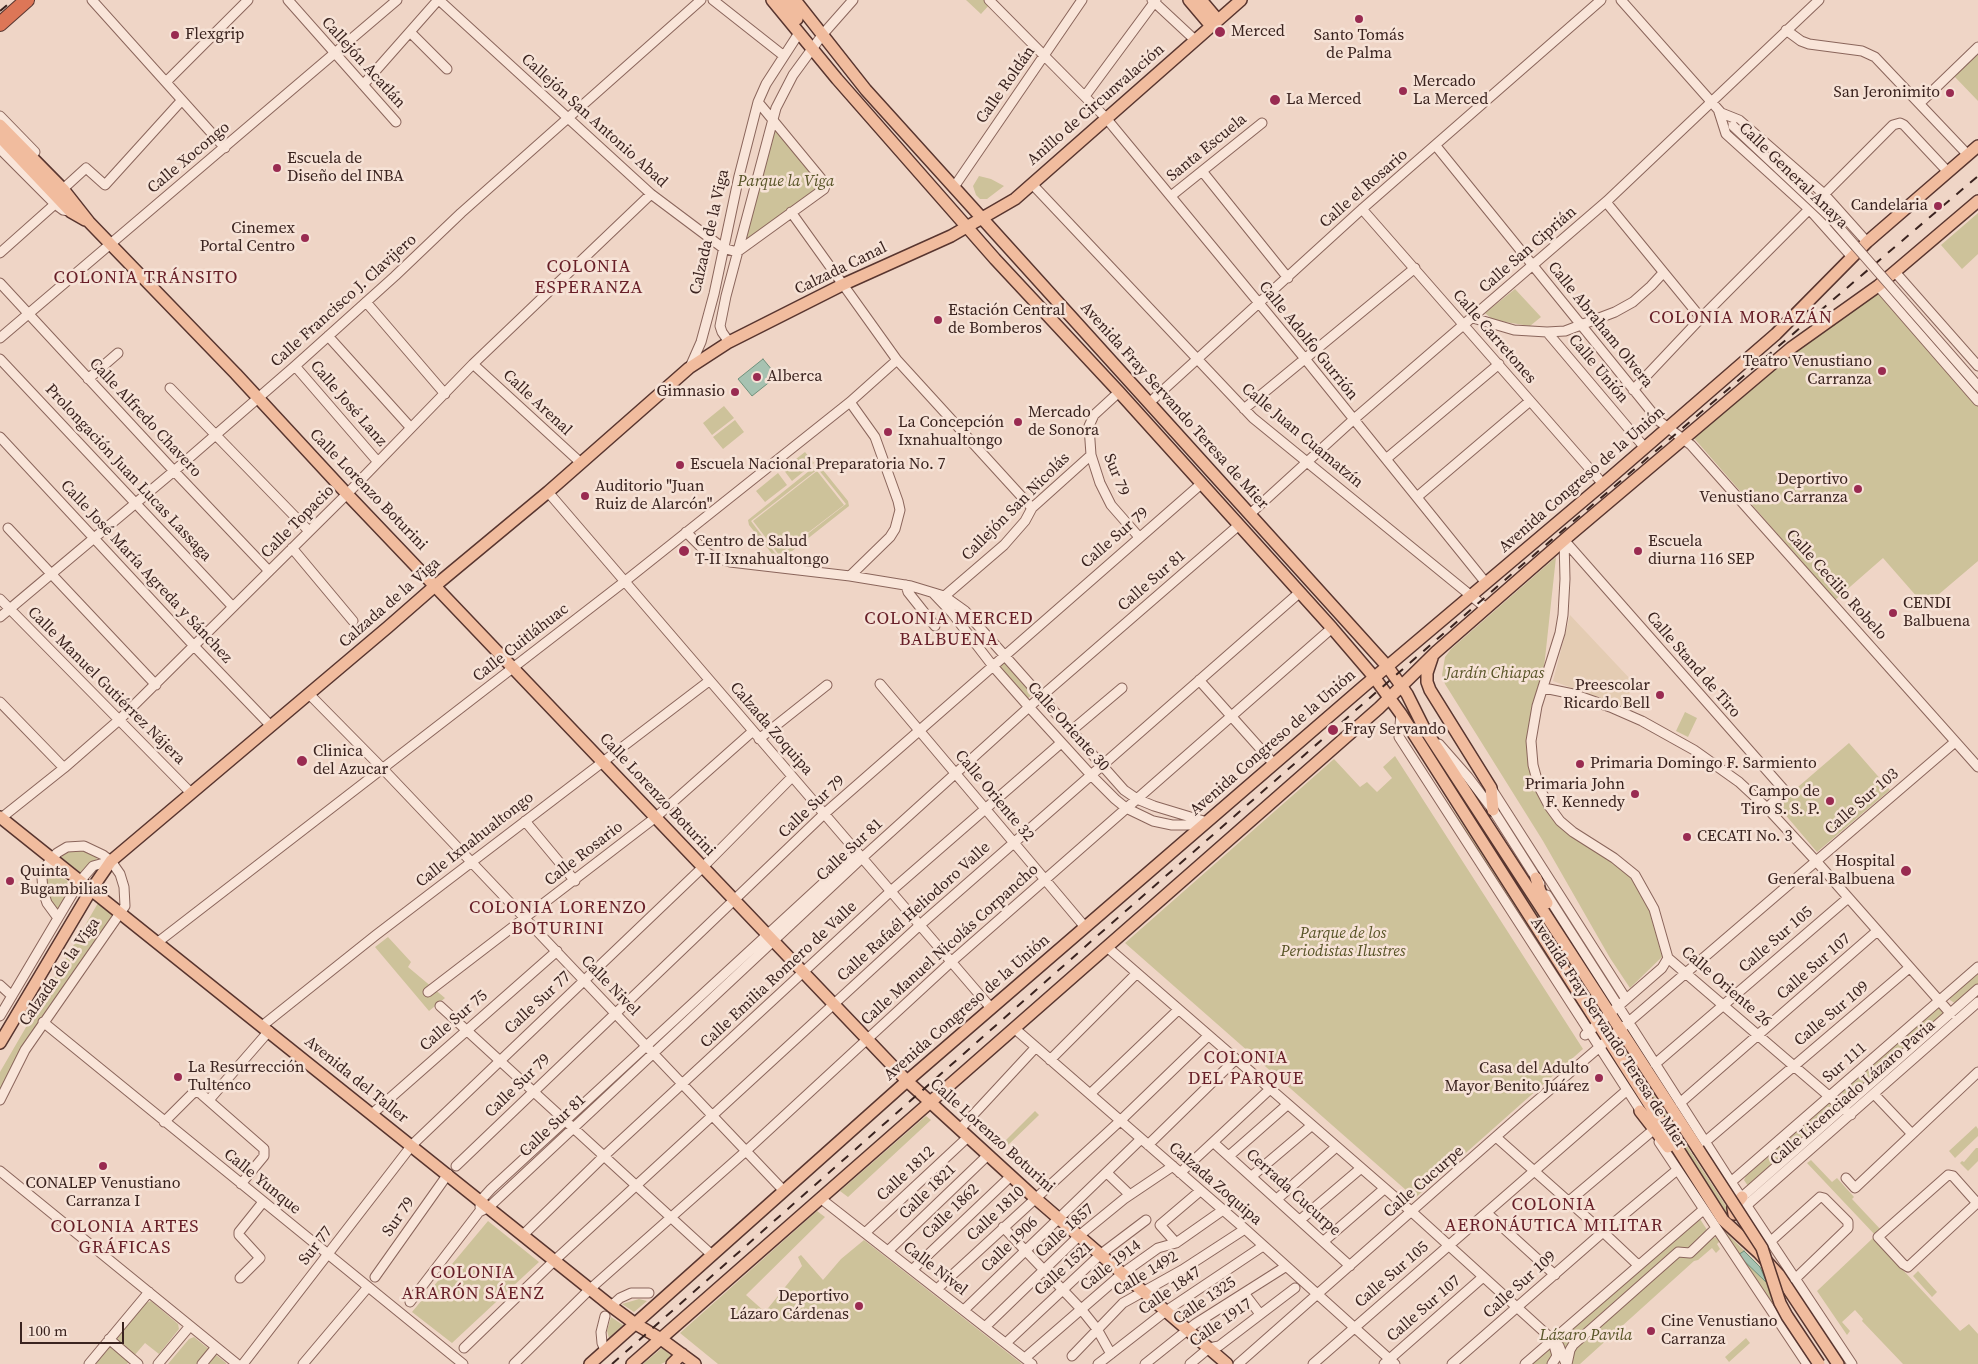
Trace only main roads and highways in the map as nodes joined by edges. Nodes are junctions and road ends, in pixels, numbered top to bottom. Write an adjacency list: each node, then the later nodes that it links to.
1 (28, 0): 9 (highway)
2 (772, 0): 10 (main road, Avenida Fray Servando Teresa de Mier)
3 (784, 0): 10 (main road)
4 (795, 0): 15 (main road, Avenida Fray Servando Teresa de Mier)
5 (1189, 0): 8 (main road)
6 (1201, 0): 8 (main road)
7 (1241, 0): 8 (main road, Anillo de Circunvalación)
8 (1214, 23): 15 (main road, Anillo de Circunvalación)
9 (0, 24)
10 (799, 33): 17 (main road, Avenida Fray Servando Teresa de Mier)
11 (0, 125): 16 (main road, Calle Lorenzo Boturini)
12 (0, 138): 16 (main road, Calle Lorenzo Boturini)
13 (1978, 146): 19 (main road, Avenida Congreso de la Unión)
14 (1978, 200): 20 (main road, Avenida Congreso de la Unión)
15 (982, 219): 17 (main road, Anillo de Circunvalación); 23 (main road, Avenida Fray Servando Teresa de Mier)
16 (89, 222): 21 (main road, Calle Lorenzo Boturini)
17 (967, 227): 18 (main road, Calzada Canal); 24 (main road, Avenida Fray Servando Teresa de Mier)
18 (729, 342): 21 (main road, Calzada de la Viga)
19 (1603, 484): 20 (main road); 23 (main road, Avenida Congreso de la Unión)
20 (1598, 510): 22 (main road, Avenida Congreso de la Unión)
21 (436, 585): 32 (main road, Calzada de la Viga); 35 (main road, Calle Lorenzo Boturini)
22 (1436, 652): 25 (main road, Avenida Congreso de la Unión); 27 (main road)
23 (1387, 666): 24 (main road, Avenida Congreso de la Unión); 25 (main road, Avenida Fray Servando Teresa de Mier)
24 (1374, 677): 26 (main road, Avenida Fray Servando Teresa de Mier); 35 (main road, Avenida Congreso de la Unión)
25 (1402, 686): 26 (main road, Avenida Congreso de la Unión); 29 (main road, Avenida Fray Servando Teresa de Mier)
26 (1389, 698): 31 (main road, Avenida Fray Servando Teresa de Mier); 36 (main road, Avenida Congreso de la Unión)
27 (1493, 810)
28 (0, 818): 32 (main road, Avenida del Taller)
29 (1519, 873): 31 (main road); 33 (main road, Avenida Fray Servando Teresa de Mier)
30 (1536, 878): 33 (main road)
31 (1506, 881): 39 (main road, Avenida Fray Servando Teresa de Mier)
32 (91, 890): 34 (main road, Calzada de la Viga); 41 (main road, Avenida del Taller)
33 (1596, 991): 49 (main road, Avenida Fray Servando Teresa de Mier, bridge)
34 (0, 1043)
35 (907, 1081): 36 (main road, Calle Lorenzo Boturini); 41 (main road, Avenida Congreso de la Unión)
36 (930, 1102): 42 (main road, Avenida Congreso de la Unión); 48 (main road, Calle Lorenzo Boturini)
37 (1640, 1111): 39 (main road)
38 (1744, 1201): 40 (main road)
39 (1719, 1224): 40 (main road, Avenida Fray Servando Teresa de Mier)
40 (1759, 1253): 50 (main road, Avenida Fray Servando Teresa de Mier)
41 (634, 1323): 42 (main road, Avenida del Taller); 44 (main road, Avenida Congreso de la Unión)
42 (661, 1338): 43 (main road, Avenida del Taller); 45 (main road, Avenida Congreso de la Unión)
43 (682, 1354): 46 (main road); 47 (main road, Avenida del Taller)
44 (590, 1364)
45 (632, 1364)
46 (672, 1364)
47 (695, 1364)
48 (1227, 1364)
49 (1819, 1364)
50 (1838, 1364)

